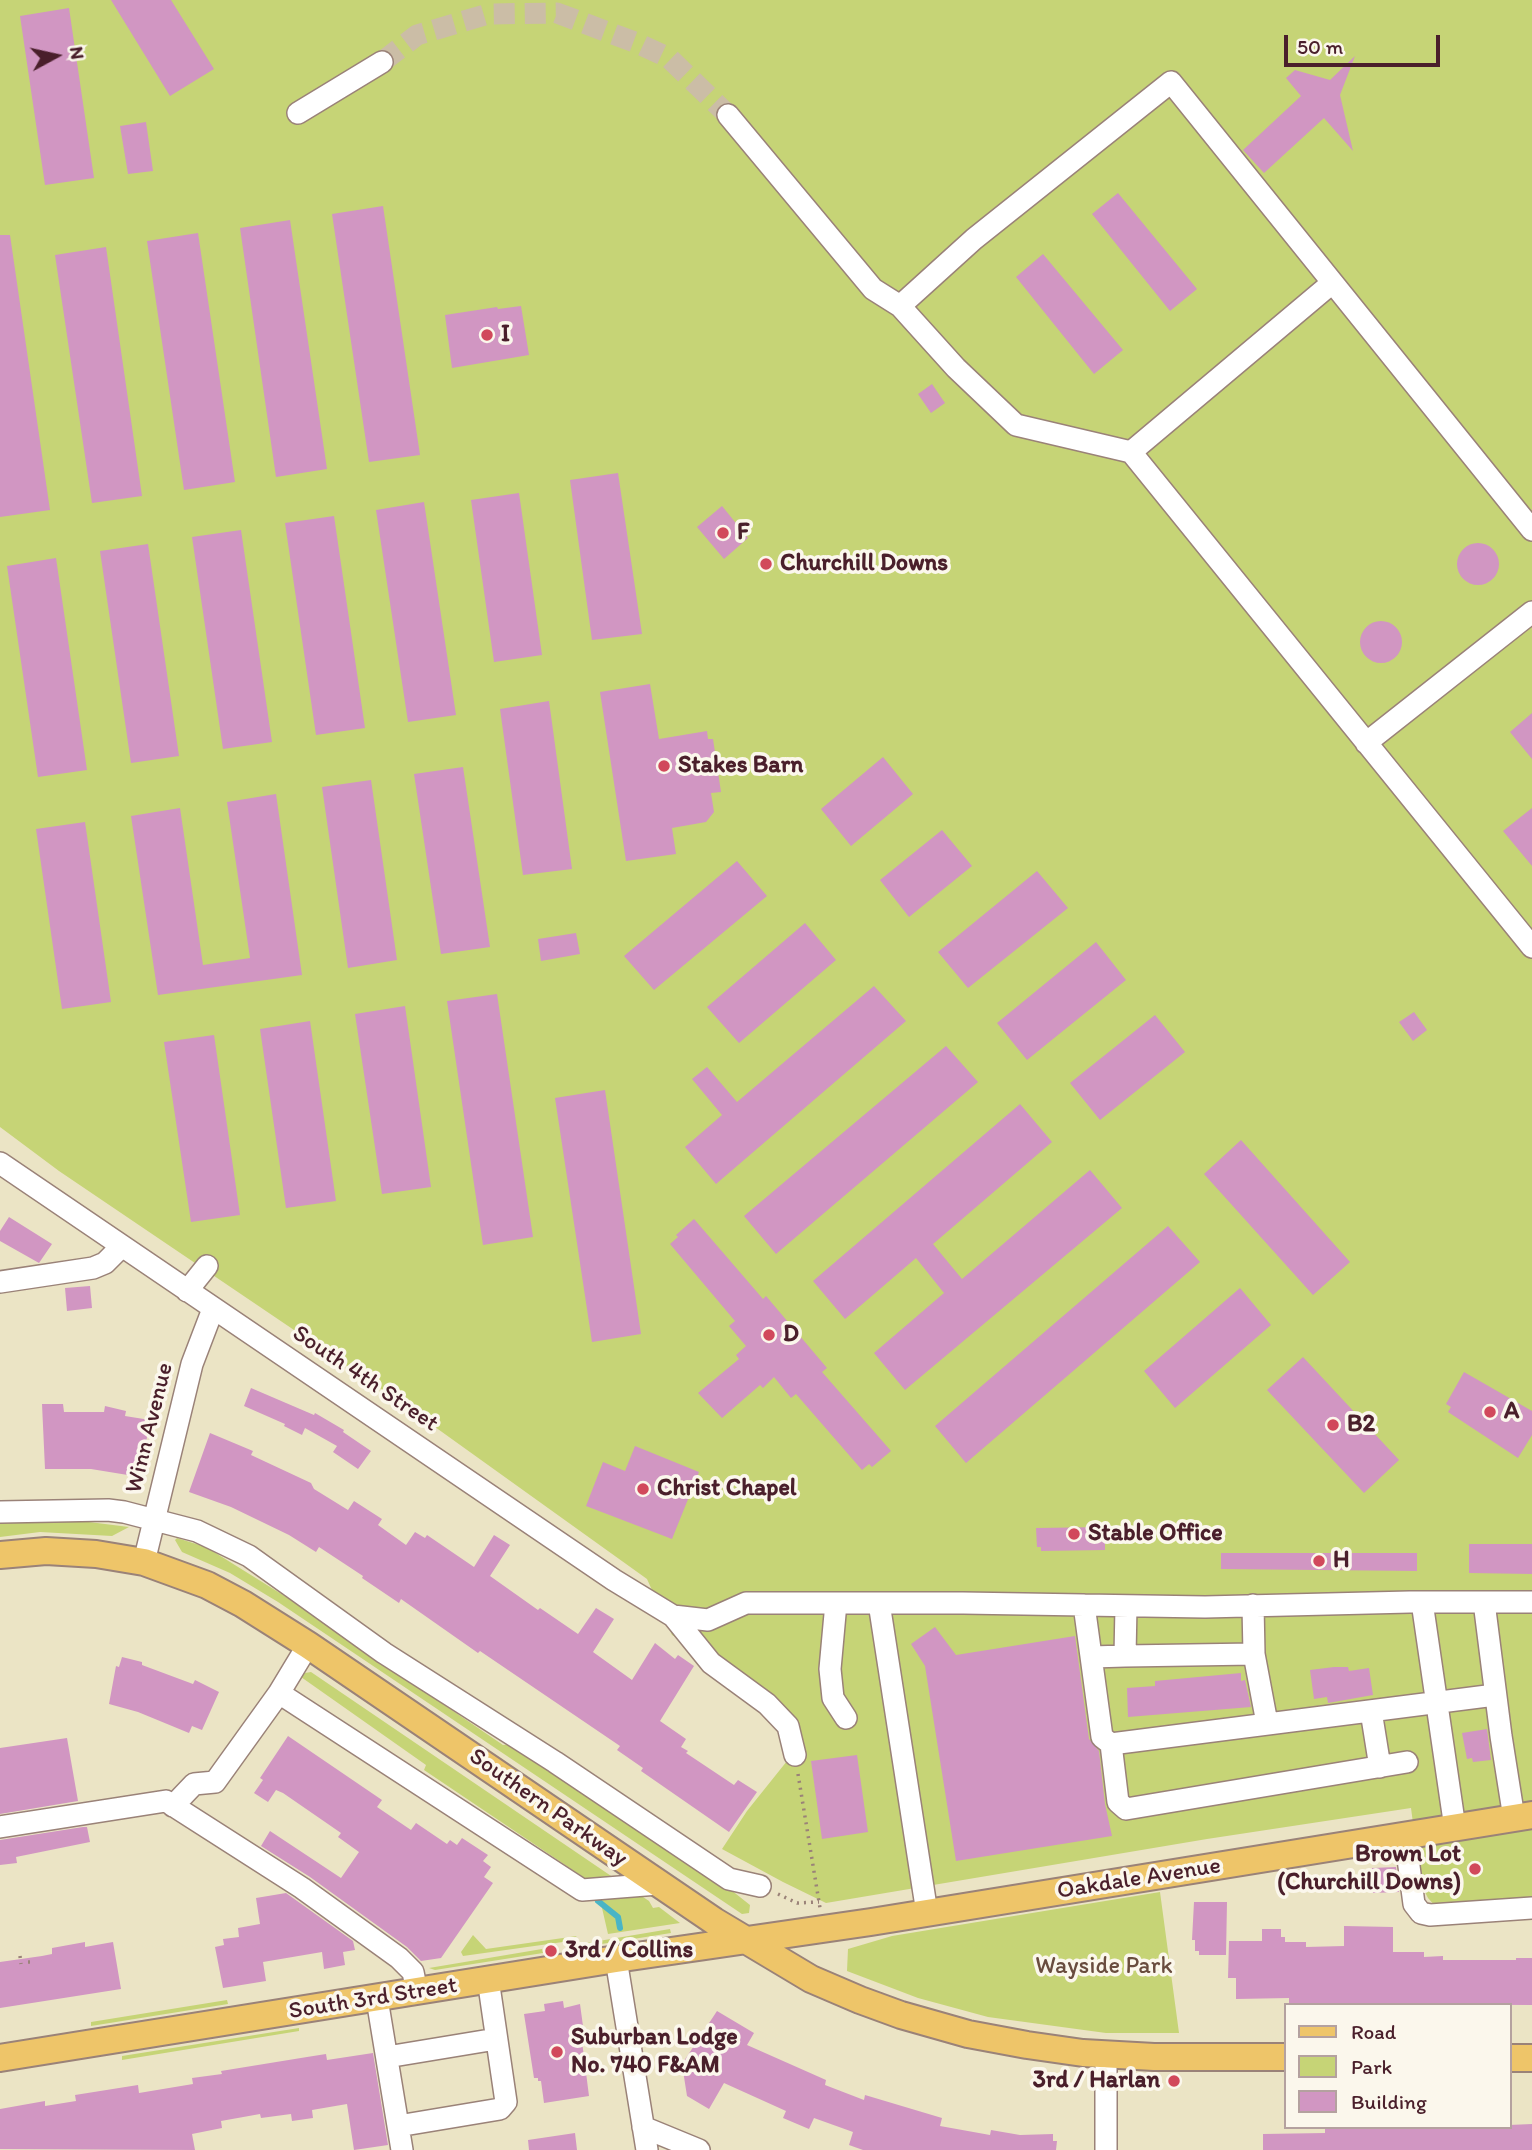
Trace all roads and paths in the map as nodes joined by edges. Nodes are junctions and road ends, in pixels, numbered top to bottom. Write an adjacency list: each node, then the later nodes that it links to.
1 (382, 62): 2 (street)
2 (298, 113)
3 (728, 115): 5 (street)
4 (1332, 283): 5 (street); 6 (street); 7 (street)
5 (901, 306): 6 (street)
6 (1131, 452): 9 (street)
7 (1532, 530)
8 (1532, 612): 9 (street)
9 (1366, 743): 10 (street)
10 (1532, 947)
11 (0, 1163): 12 (street, South 4th Street)
12 (121, 1246): 14 (street); 15 (street, South 4th Street)
13 (207, 1266): 15 (street)
14 (0, 1282)
15 (187, 1291): 16 (street, South 4th Street)
16 (213, 1308): 18 (street, Winn Avenue); 29 (street, South 4th Street)
17 (0, 1512): 18 (street)
18 (155, 1518): 20 (street, Winn Avenue); 50 (street)
19 (0, 1555): 20 (main road, Southern Parkway)
20 (144, 1562): 30 (main road, Southern Parkway)
21 (1422, 1602): 22 (street); 27 (street); 36 (street)
22 (1484, 1602): 23 (street); 35 (street)
23 (1532, 1602)
24 (836, 1603): 25 (street); 29 (street, South 4th Street); 38 (street)
25 (879, 1603): 26 (street); 53 (street)
26 (1084, 1605): 28 (street); 33 (street)
27 (1253, 1605): 28 (street); 31 (street)
28 (1126, 1606): 32 (street)
29 (673, 1616): 41 (street)
30 (308, 1645): 34 (street); 49 (main road, Southern Parkway)
31 (1254, 1654): 32 (street); 39 (street)
32 (1125, 1656): 33 (street)
33 (1092, 1657): 40 (street)
34 (279, 1693): 44 (street); 49 (street)
35 (1495, 1695): 36 (street); 45 (street)
36 (1435, 1703): 37 (street); 47 (street)
37 (1371, 1711): 39 (street); 43 (street)
38 (846, 1718)
39 (1267, 1723): 40 (street)
40 (1111, 1744): 43 (street)
41 (795, 1755): 52 (path)
42 (1407, 1762): 43 (street)
43 (1380, 1767)
44 (173, 1806): 46 (street); 59 (street)
45 (1523, 1817): 47 (main road, Oakdale Avenue)
46 (0, 1827)
47 (1455, 1828): 48 (main road, Oakdale Avenue)
48 (1405, 1836): 51 (street); 53 (main road, Oakdale Avenue)
49 (658, 1884): 54 (main road, Southern Parkway)
50 (760, 1886)
51 (1532, 1908)
52 (798, 1910)
53 (927, 1913): 54 (main road, Oakdale Avenue)
54 (746, 1940): 56 (main road, South 3rd Street); 62 (main road, Southern Parkway)
55 (20, 1956): 57 (path)
56 (616, 1959): 58 (main road, South 3rd Street); 69 (street)
57 (21, 1964)
58 (488, 1979): 59 (main road, South 3rd Street); 61 (street)
59 (417, 1992): 60 (main road, South 3rd Street)
60 (377, 1999): 63 (street); 65 (main road, South 3rd Street)
61 (496, 2039): 63 (street); 68 (street)
62 (1105, 2054): 64 (main road); 73 (street)
63 (387, 2057): 68 (street)
64 (1284, 2057)
65 (0, 2058)
66 (1511, 2058): 67 (main road)
67 (1532, 2058)
68 (398, 2126): 70 (street)
69 (643, 2127): 71 (street); 72 (street)
70 (402, 2150)
71 (647, 2150)
72 (698, 2150)
73 (1105, 2150)

